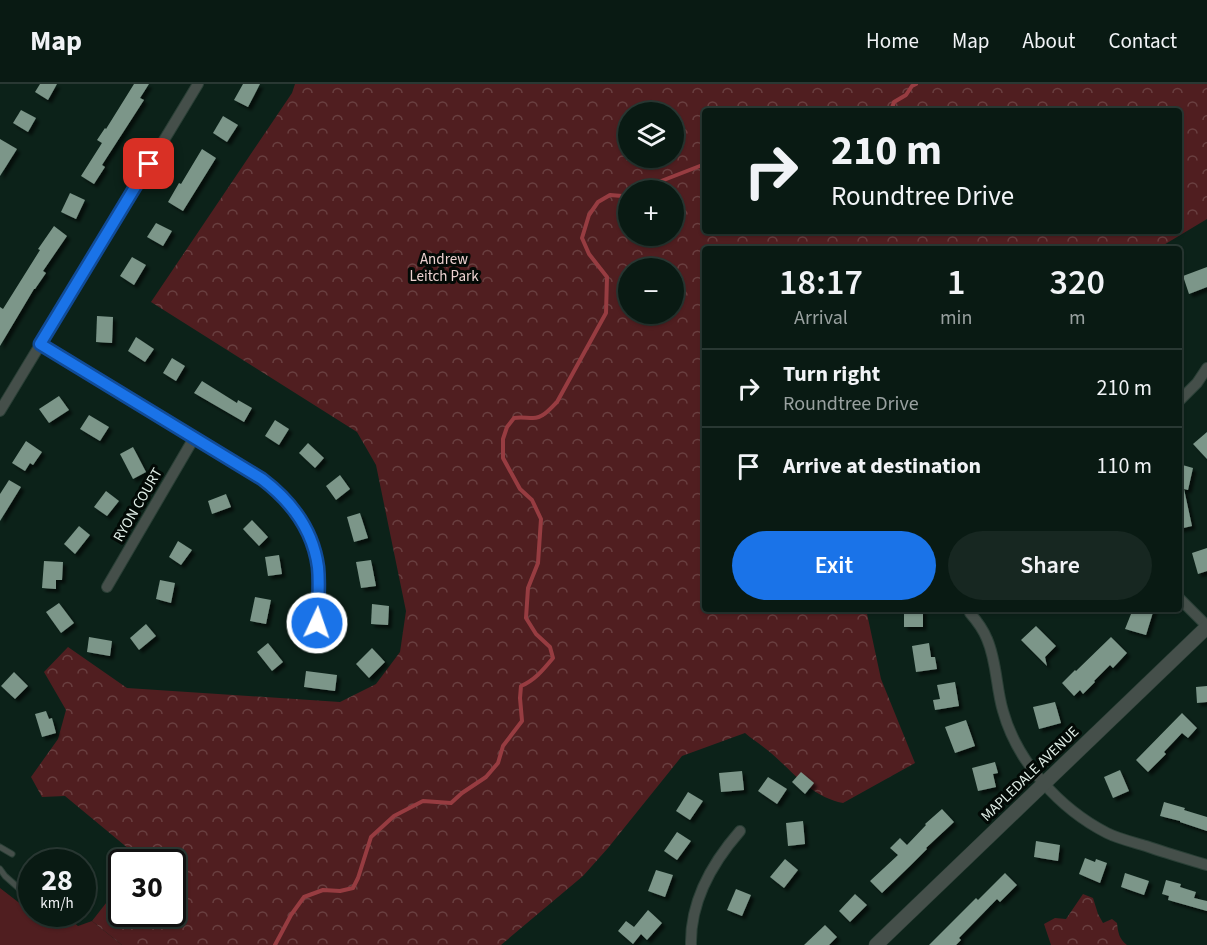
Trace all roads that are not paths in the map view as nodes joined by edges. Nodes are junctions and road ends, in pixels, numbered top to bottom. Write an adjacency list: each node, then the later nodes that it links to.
1 (198, 84): 2 (street)
2 (40, 344): 5 (street); 6 (street)
3 (1207, 368): 4 (street)
4 (1182, 398)
5 (0, 411)
6 (194, 438): 7 (street, RYON COURT); 10 (street)
7 (107, 587)
8 (1182, 601): 11 (street)
9 (970, 613): 12 (street)
10 (317, 623)
11 (1207, 627): 12 (street, MAPLEDALE AVENUE)
12 (1045, 784): 16 (street); 20 (street, MAPLEDALE AVENUE)
13 (740, 831): 19 (street)
14 (0, 847): 15 (lane)
15 (12, 854)
16 (1207, 865)
17 (0, 869): 18 (lane)
18 (18, 887)
19 (691, 945)
20 (876, 945)

